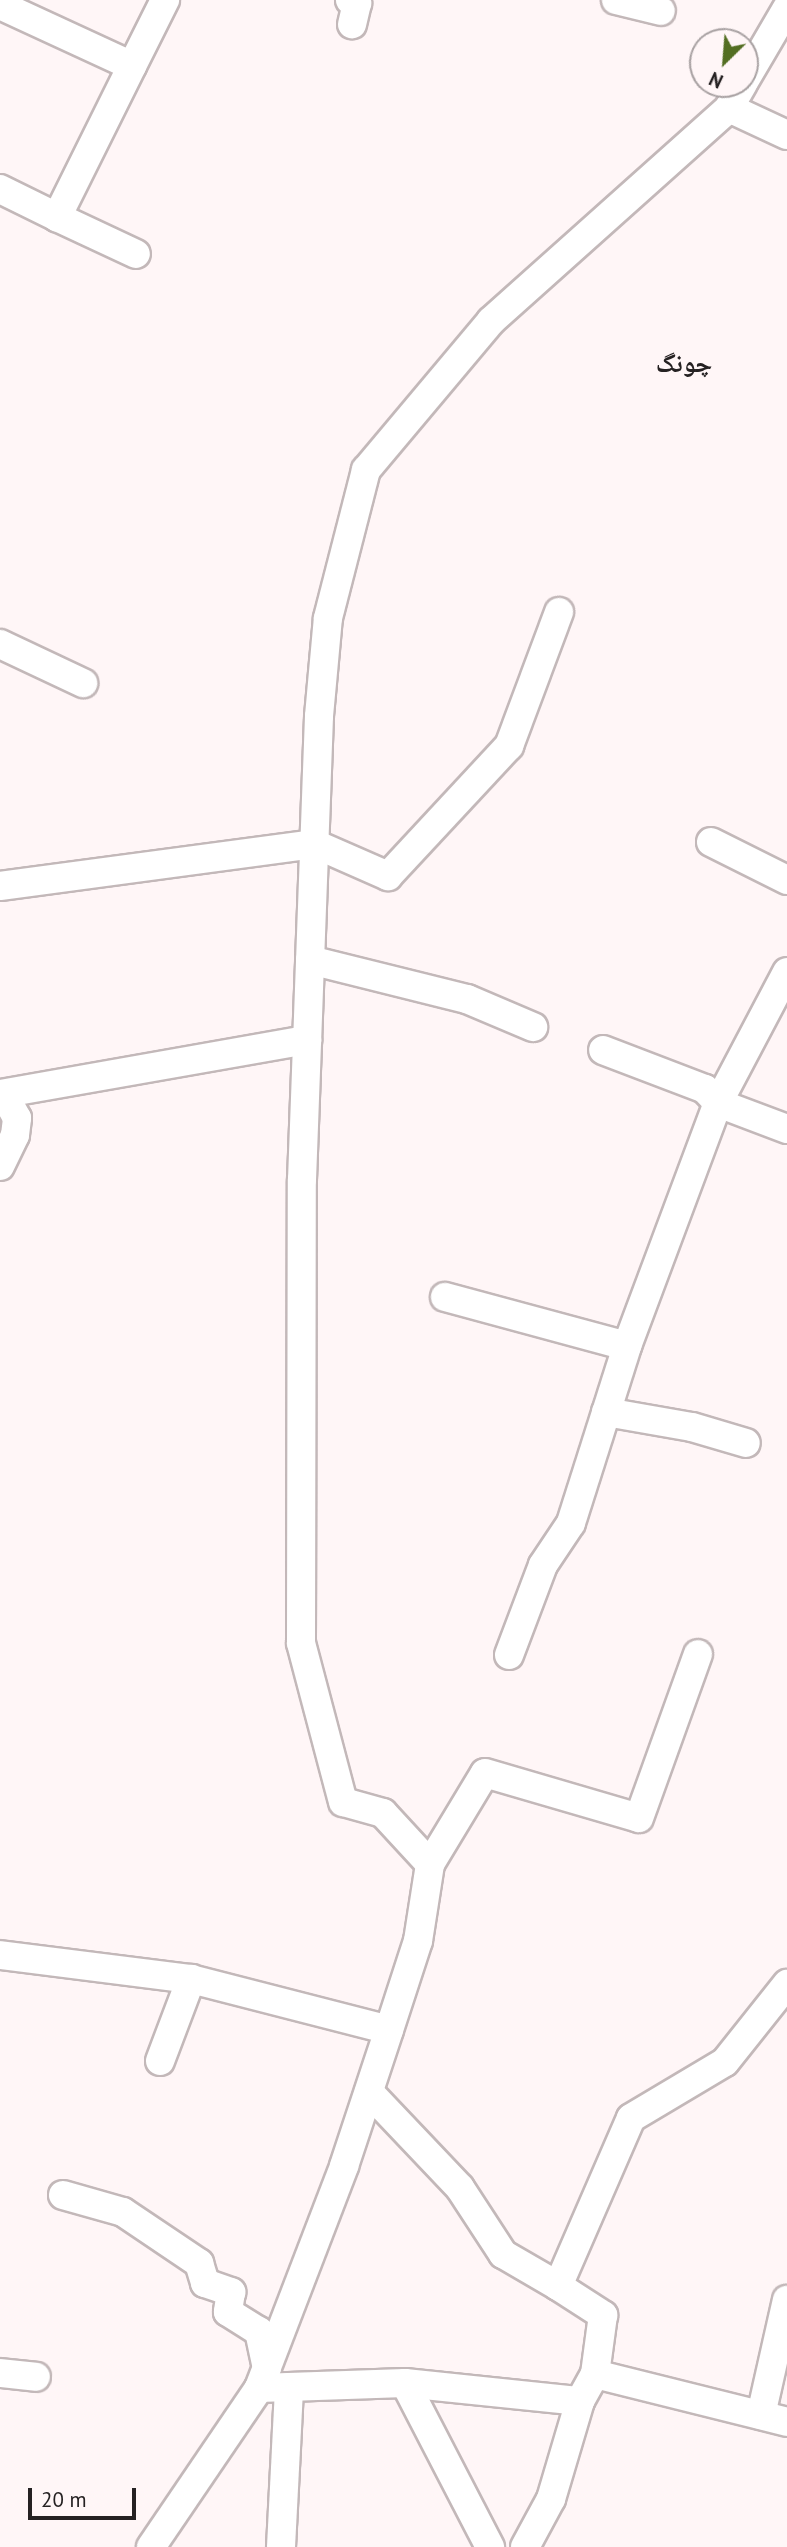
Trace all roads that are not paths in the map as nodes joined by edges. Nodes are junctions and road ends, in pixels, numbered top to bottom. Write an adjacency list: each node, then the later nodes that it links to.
1 (165, 0): 7 (street)
2 (616, 0): 5 (street)
3 (0, 5): 7 (street)
4 (787, 8): 6 (street)
5 (661, 11)
6 (759, 56)
7 (132, 66): 12 (street)
8 (735, 98): 9 (street)
9 (729, 108): 10 (street); 18 (street)
10 (787, 135)
11 (0, 189): 12 (street)
12 (57, 217): 13 (street)
13 (136, 254)
14 (559, 612): 18 (street)
15 (0, 644): 16 (street)
16 (83, 683)
17 (711, 842): 19 (street)
18 (315, 844): 20 (street); 21 (street)
19 (787, 880)
20 (0, 886)
21 (310, 961): 23 (street); 24 (street)
22 (787, 972): 27 (street)
23 (533, 1027)
24 (307, 1040): 26 (street); 36 (street)
25 (603, 1050): 27 (street)
26 (2, 1095): 29 (street)
27 (718, 1103): 28 (street); 31 (street)
28 (787, 1129)
29 (0, 1166)
30 (445, 1297): 31 (street)
31 (626, 1346): 32 (street)
32 (606, 1412): 33 (street); 35 (street)
33 (746, 1443)
34 (698, 1654): 36 (street)
35 (509, 1655)
36 (430, 1864): 40 (street)
37 (0, 1955): 38 (street)
38 (191, 1979): 40 (street); 41 (street)
39 (787, 1984): 44 (street)
40 (389, 2030): 42 (street)
41 (160, 2061)
42 (369, 2092): 44 (street); 49 (street)
43 (63, 2195): 49 (street)
44 (558, 2286): 47 (street)
45 (787, 2300): 53 (street)
46 (0, 2373): 48 (street)
47 (595, 2374): 52 (street); 53 (street)
48 (36, 2377)
49 (263, 2378): 51 (street); 54 (street)
50 (405, 2383): 51 (street); 52 (street); 56 (street)
51 (289, 2387): 55 (street)
52 (580, 2401): 57 (street)
53 (774, 2419)
54 (151, 2547)
55 (281, 2547)
56 (490, 2547)
57 (525, 2547)

